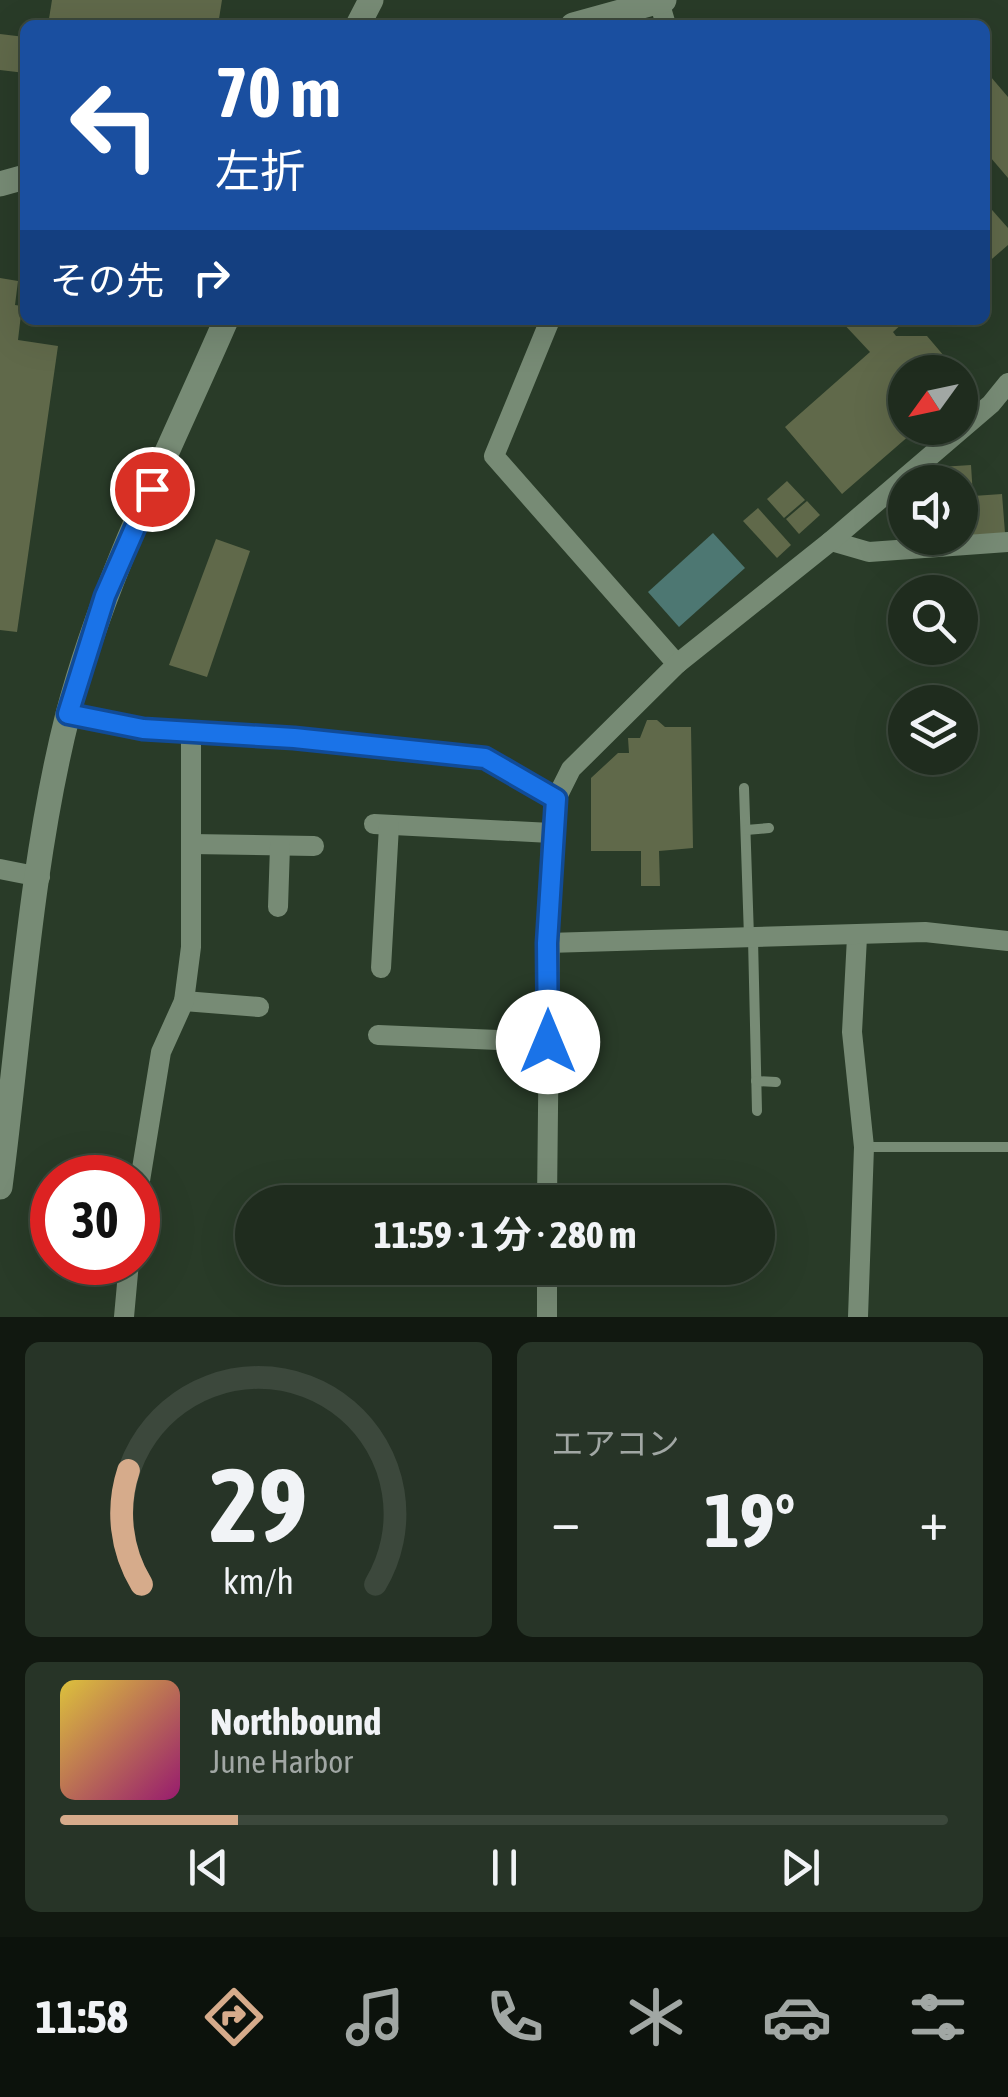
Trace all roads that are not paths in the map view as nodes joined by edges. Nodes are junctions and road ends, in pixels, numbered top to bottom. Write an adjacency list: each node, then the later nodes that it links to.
1 (662, 1): 2 (main road)
2 (592, 20)
3 (224, 325): 9 (main road)
4 (548, 325): 8 (street)
5 (1008, 383): 6 (street)
6 (831, 541): 7 (street); 8 (street)
7 (1008, 542)
8 (677, 664): 12 (street)
9 (68, 714): 10 (street); 20 (main road)
10 (191, 731): 12 (street); 16 (street)
11 (744, 788): 14 (lane)
12 (556, 799): 15 (street)
13 (769, 828): 14 (lane)
14 (746, 830): 23 (lane)
15 (551, 833): 25 (street); 26 (street)
16 (191, 844): 17 (street); 27 (street)
17 (280, 846): 18 (street); 21 (street)
18 (314, 846)
19 (0, 870): 20 (street)
20 (40, 877): 38 (main road)
21 (278, 907)
22 (857, 937): 23 (street); 24 (street); 34 (street)
23 (751, 939): 25 (street); 31 (lane)
24 (1008, 940)
25 (547, 943): 30 (street)
26 (382, 968)
27 (184, 1001): 28 (street); 36 (street)
28 (259, 1007)
29 (378, 1035): 30 (street)
30 (548, 1042): 37 (street)
31 (756, 1081): 32 (lane); 33 (lane)
32 (776, 1082)
33 (757, 1111)
34 (864, 1147): 35 (lane); 43 (street)
35 (1008, 1147)
36 (144, 1155)
37 (547, 1185)
38 (0, 1187)
39 (127, 1285): 41 (street)
40 (547, 1285): 42 (street)
41 (124, 1317)
42 (547, 1317)
43 (858, 1317)

